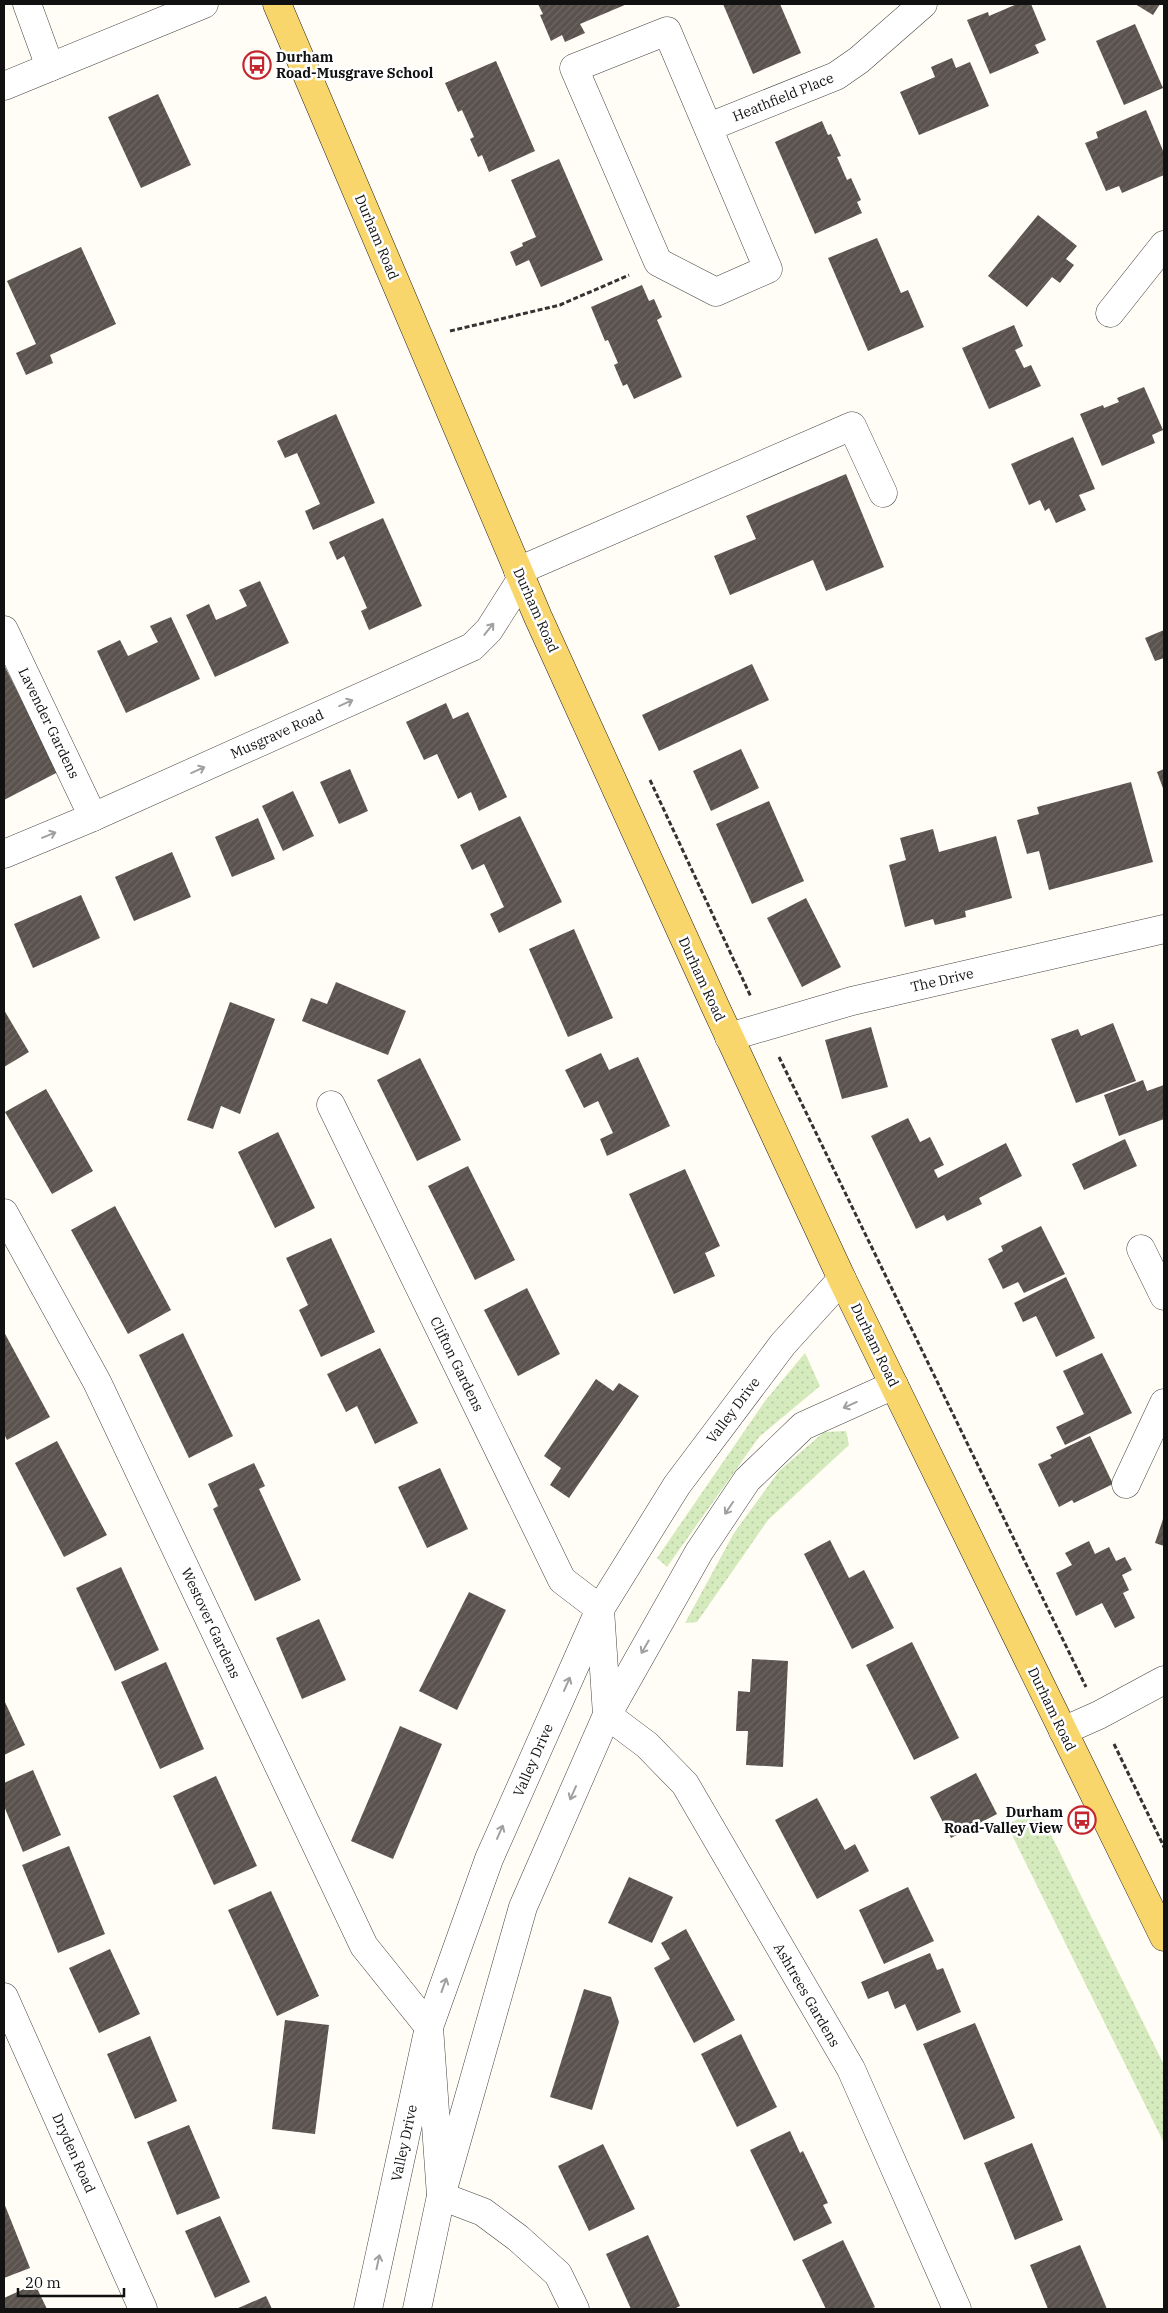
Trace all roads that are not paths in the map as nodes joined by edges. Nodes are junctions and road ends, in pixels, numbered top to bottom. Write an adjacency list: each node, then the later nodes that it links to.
1 (26, 4): 5 (street)
2 (204, 4): 5 (street)
3 (277, 4): 11 (main road, Durham Road)
4 (923, 4): 7 (street, Heathfield Place)
5 (50, 67): 6 (street)
6 (4, 86)
7 (709, 127): 7 (street)
8 (1164, 245): 9 (street)
9 (1110, 312)
10 (883, 493): 11 (street)
11 (520, 575): 13 (street, Musgrave Road, one-way to 11); 16 (main road, Durham Road)
12 (4, 630): 13 (street, Lavender Gardens)
13 (93, 817): 14 (street, Musgrave Road, one-way to 13)
14 (4, 854)
15 (1160, 930): 16 (street, The Drive)
16 (729, 1037): 20 (main road, Durham Road)
17 (331, 1105): 25 (street, Clifton Gardens)
18 (4, 1213): 31 (street, Westover Gardens)
19 (1141, 1249): 21 (street)
20 (842, 1280): 22 (main road, Durham Road); 25 (street, Valley Drive)
21 (1164, 1296)
22 (894, 1385): 27 (street, one-way to 27); 28 (main road, Durham Road)
23 (1164, 1403): 24 (street)
24 (1126, 1484)
25 (600, 1609): 27 (street); 31 (street, Valley Drive, one-way to 25)
26 (1164, 1680): 28 (street)
27 (607, 1715): 32 (street, one-way to 32); 37 (street, Ashtrees Gardens)
28 (1063, 1731): 29 (main road, Durham Road)
29 (1164, 1937)
30 (4, 1997): 33 (street, Dryden Road)
31 (429, 2027): 32 (street); 34 (street, Valley Drive, one-way to 31)
32 (441, 2196): 35 (street); 36 (street)
33 (142, 2309)
34 (368, 2309)
35 (418, 2309)
36 (575, 2309)
37 (957, 2309)

